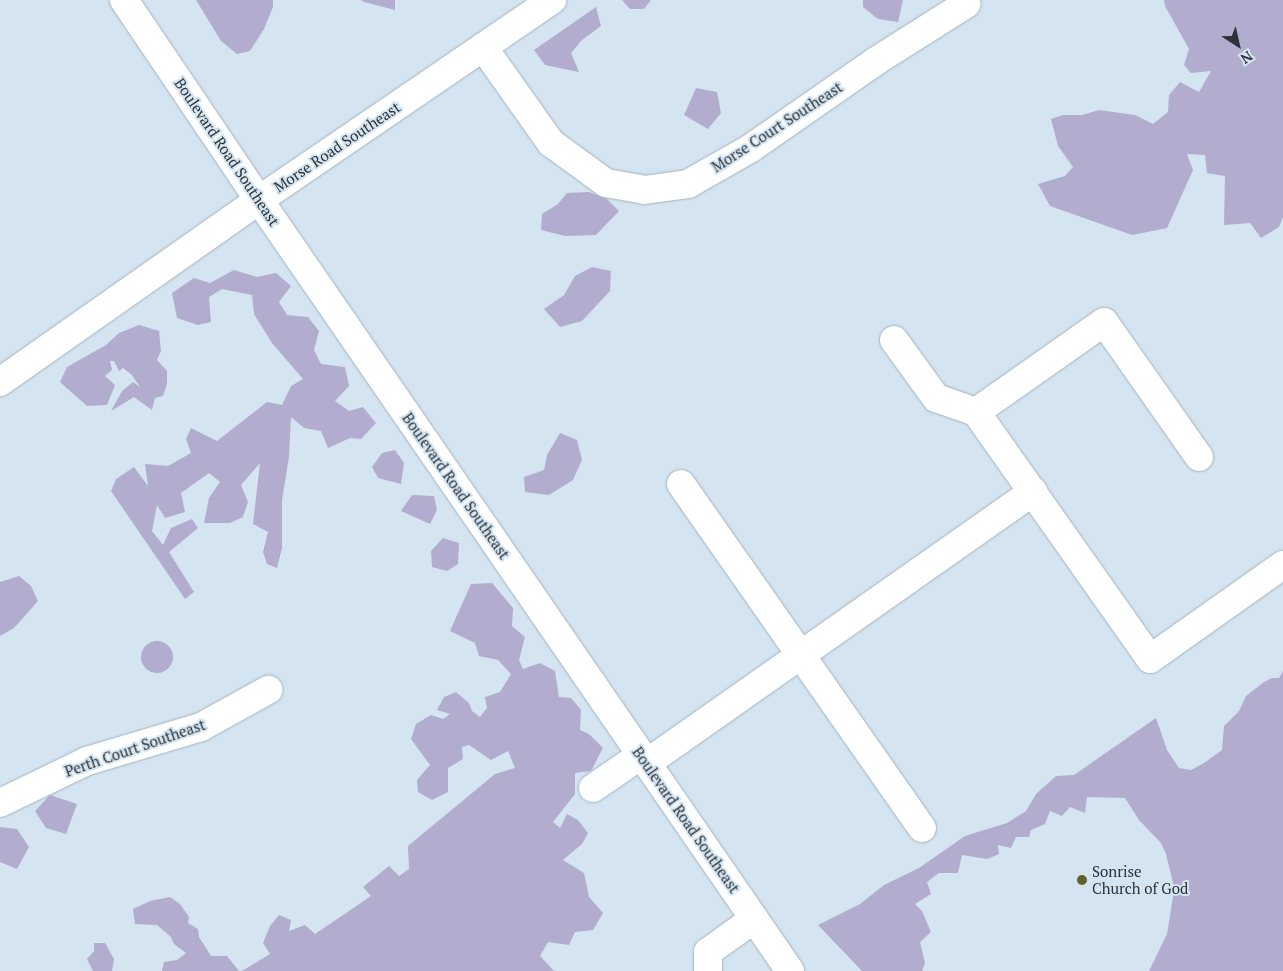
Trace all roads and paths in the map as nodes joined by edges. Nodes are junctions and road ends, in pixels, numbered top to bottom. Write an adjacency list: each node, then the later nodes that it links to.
1 (124, 0): 5 (street, Boulevard Road Southeast)
2 (552, 0): 4 (street, Morse Road Southeast)
3 (966, 4): 4 (street, Morse Court Southeast)
4 (483, 47): 5 (street, Morse Road Southeast)
5 (259, 200): 7 (street, Morse Road Southeast); 15 (street, Boulevard Road Southeast)
6 (894, 340): 8 (street)
7 (0, 382)
8 (976, 412): 9 (street); 11 (street)
9 (1200, 458)
10 (681, 484): 13 (street)
11 (1032, 492): 12 (street); 13 (street)
12 (1283, 565)
13 (801, 655): 15 (street); 18 (street)
14 (268, 690): 17 (street, Perth Court Southeast)
15 (644, 759): 16 (street); 19 (street, Boulevard Road Southeast)
16 (593, 788)
17 (0, 803)
18 (922, 828)
19 (754, 919): 20 (street); 21 (street, Boulevard Road Southeast)
20 (708, 971)
21 (790, 971)

